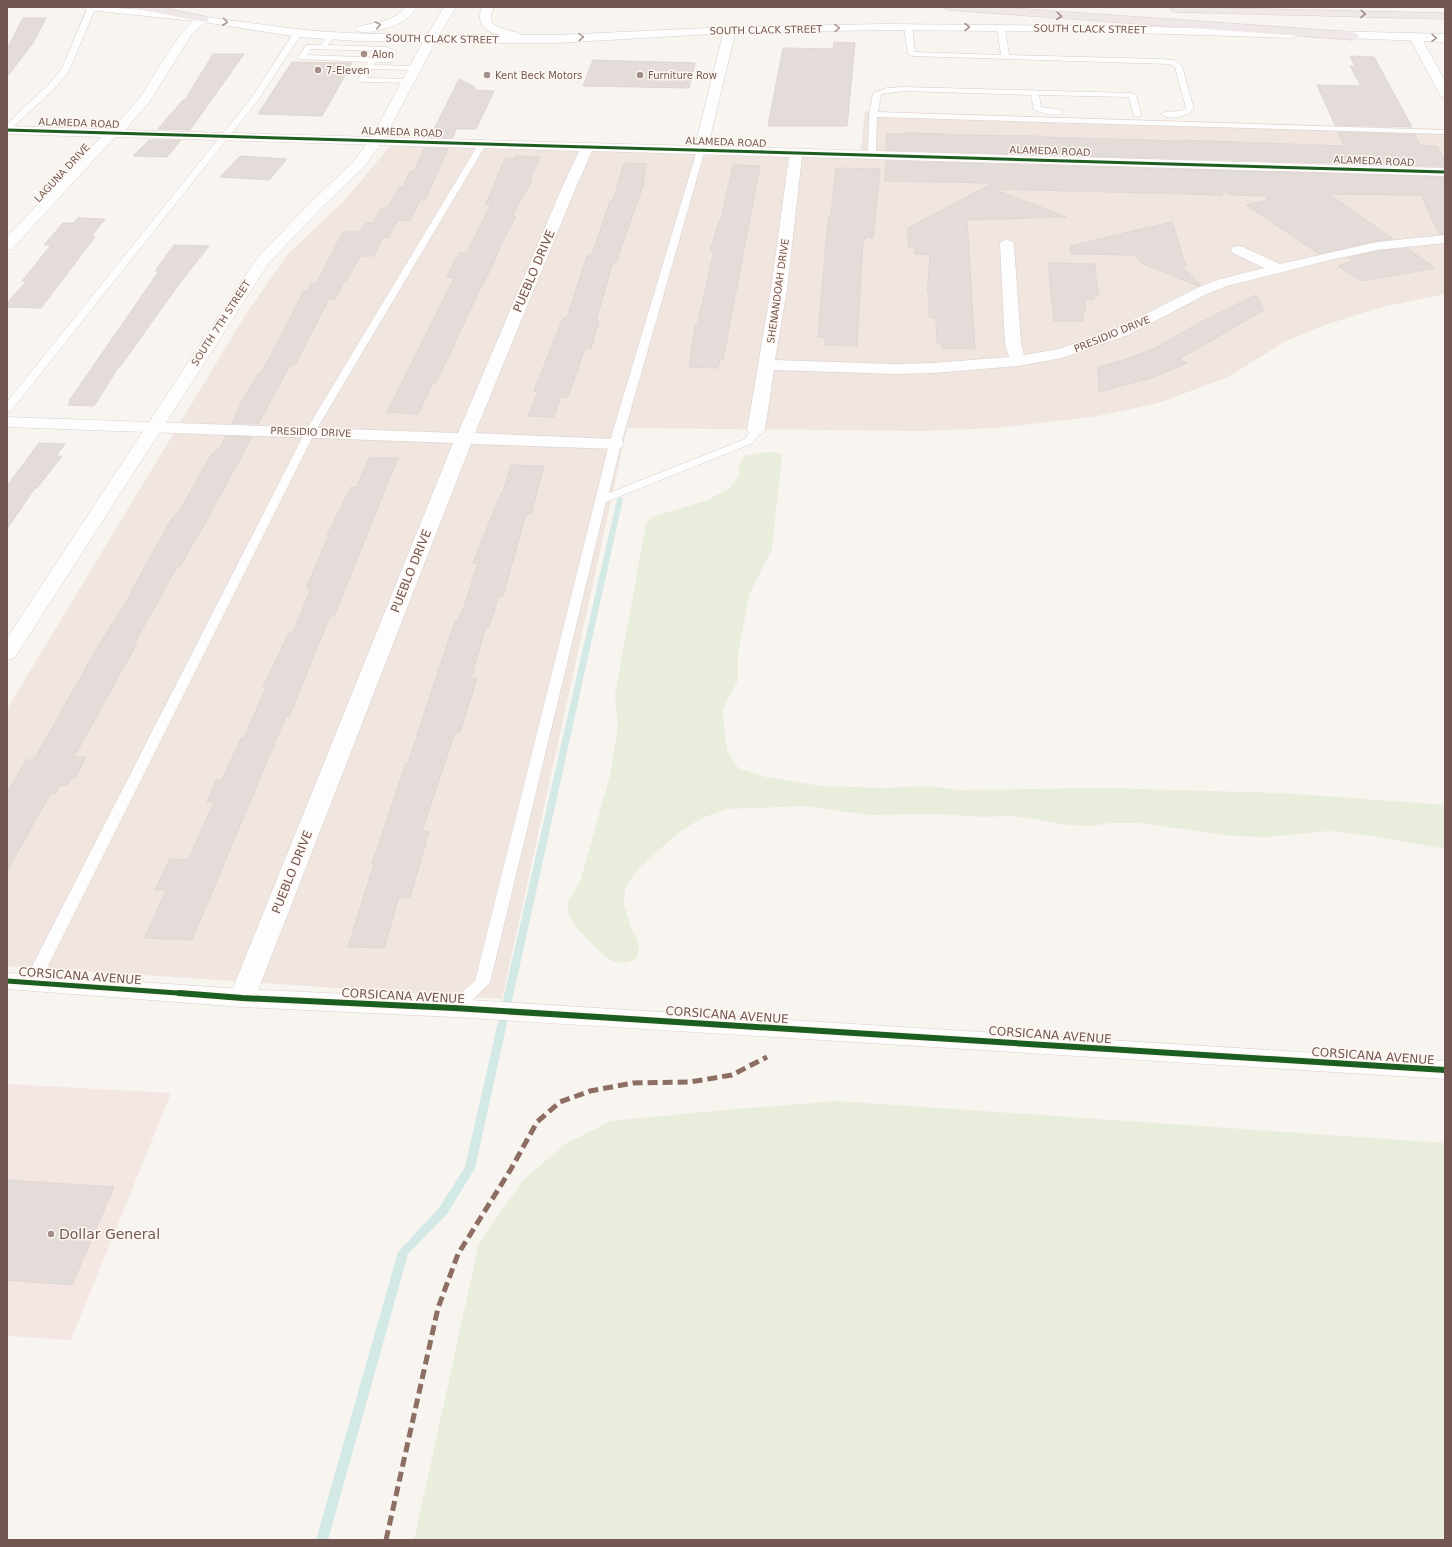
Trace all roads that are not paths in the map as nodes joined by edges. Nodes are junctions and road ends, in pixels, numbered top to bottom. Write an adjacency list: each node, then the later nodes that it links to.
1 (89, 7): 2 (street, SOUTH CLACK STREET)
2 (92, 7): 12 (street, SOUTH CLACK STREET); 36 (lane)
3 (143, 7): 12 (highway)
4 (411, 7): 16 (street, one-way to 4)
5 (450, 7): 23 (street, SOUTH 7TH STREET)
6 (488, 7): 21 (street)
7 (950, 7): 18 (highway, one-way to 18)
8 (1087, 7): 9 (highway)
9 (1112, 8)
10 (1166, 9): 11 (highway, one-way to 11)
11 (1445, 16)
12 (203, 19): 16 (street, SOUTH CLACK STREET, one-way to 16); 38 (street, LAGUNA DRIVE)
13 (908, 28): 14 (street, SOUTH CLACK STREET, one-way to 14); 15 (street, SOUTH CLACK STREET, one-way to 13); 28 (lane)
14 (1000, 28): 18 (street, SOUTH CLACK STREET); 28 (lane)
15 (730, 30): 21 (street, SOUTH CLACK STREET, one-way to 15); 43 (street)
16 (298, 33): 17 (street, SOUTH CLACK STREET); 25 (lane)
17 (332, 36): 19 (street, SOUTH CLACK STREET); 24 (lane)
18 (1353, 36): 20 (street, SOUTH CLACK STREET)
19 (374, 37): 23 (street, SOUTH CLACK STREET); 27 (lane)
20 (1415, 37): 22 (street, SOUTH CLACK STREET, one-way to 22); 33 (street)
21 (556, 38): 23 (street, SOUTH CLACK STREET)
22 (1445, 38)
23 (430, 39): 31 (street, SOUTH 7TH STREET)
24 (323, 48): 26 (lane); 27 (lane)
25 (284, 53): 26 (lane); 39 (lane)
26 (304, 53): 27 (lane)
27 (362, 54): 29 (lane); 29 (lane)
28 (1005, 56): 35 (lane)
29 (373, 59): 30 (lane)
30 (368, 67): 31 (lane); 31 (lane)
31 (412, 75): 40 (street, SOUTH 7TH STREET)
32 (1035, 93): 32 (lane); 34 (lane)
33 (1445, 93)
34 (873, 114): 37 (lane); 45 (lane)
35 (1158, 114)
36 (7, 129): 38 (street, ALAMEDA ROAD)
37 (1445, 132)
38 (112, 133): 39 (street, ALAMEDA ROAD); 49 (street, LAGUNA DRIVE)
39 (224, 136): 40 (street, ALAMEDA ROAD); 54 (lane)
40 (376, 141): 41 (street, ALAMEDA ROAD); 56 (street, SOUTH 7TH STREET)
41 (483, 144): 42 (street, ALAMEDA ROAD); 58 (lane)
42 (588, 146): 43 (street, ALAMEDA ROAD); 59 (street, PUEBLO DRIVE)
43 (701, 150): 44 (street, ALAMEDA ROAD); 60 (lane)
44 (796, 152): 45 (street, ALAMEDA ROAD); 53 (street, SHENANDOAH DRIVE)
45 (872, 155): 46 (street, ALAMEDA ROAD)
46 (1445, 172)
47 (1445, 239): 51 (street, PRESIDIO DRIVE)
48 (1007, 244): 52 (street)
49 (7, 246)
50 (1238, 250): 51 (street)
51 (1278, 268): 52 (street, PRESIDIO DRIVE)
52 (1018, 361): 53 (street, PRESIDIO DRIVE)
53 (767, 365): 57 (street, SHENANDOAH DRIVE)
54 (7, 410)
55 (7, 422): 56 (street, PRESIDIO DRIVE)
56 (153, 428): 58 (street, PRESIDIO DRIVE); 62 (street, SOUTH 7TH STREET)
57 (756, 430): 61 (lane)
58 (310, 432): 59 (street, PRESIDIO DRIVE); 64 (lane)
59 (464, 438): 60 (street, PRESIDIO DRIVE); 65 (street, PUEBLO DRIVE)
60 (615, 444): 61 (lane)
61 (602, 500): 66 (lane)
62 (7, 654)
63 (7, 980): 64 (street, CORSICANA AVENUE)
64 (32, 982): 65 (street, CORSICANA AVENUE)
65 (242, 998): 66 (street, CORSICANA AVENUE)
66 (464, 1009): 67 (street, CORSICANA AVENUE)
67 (1445, 1070)

